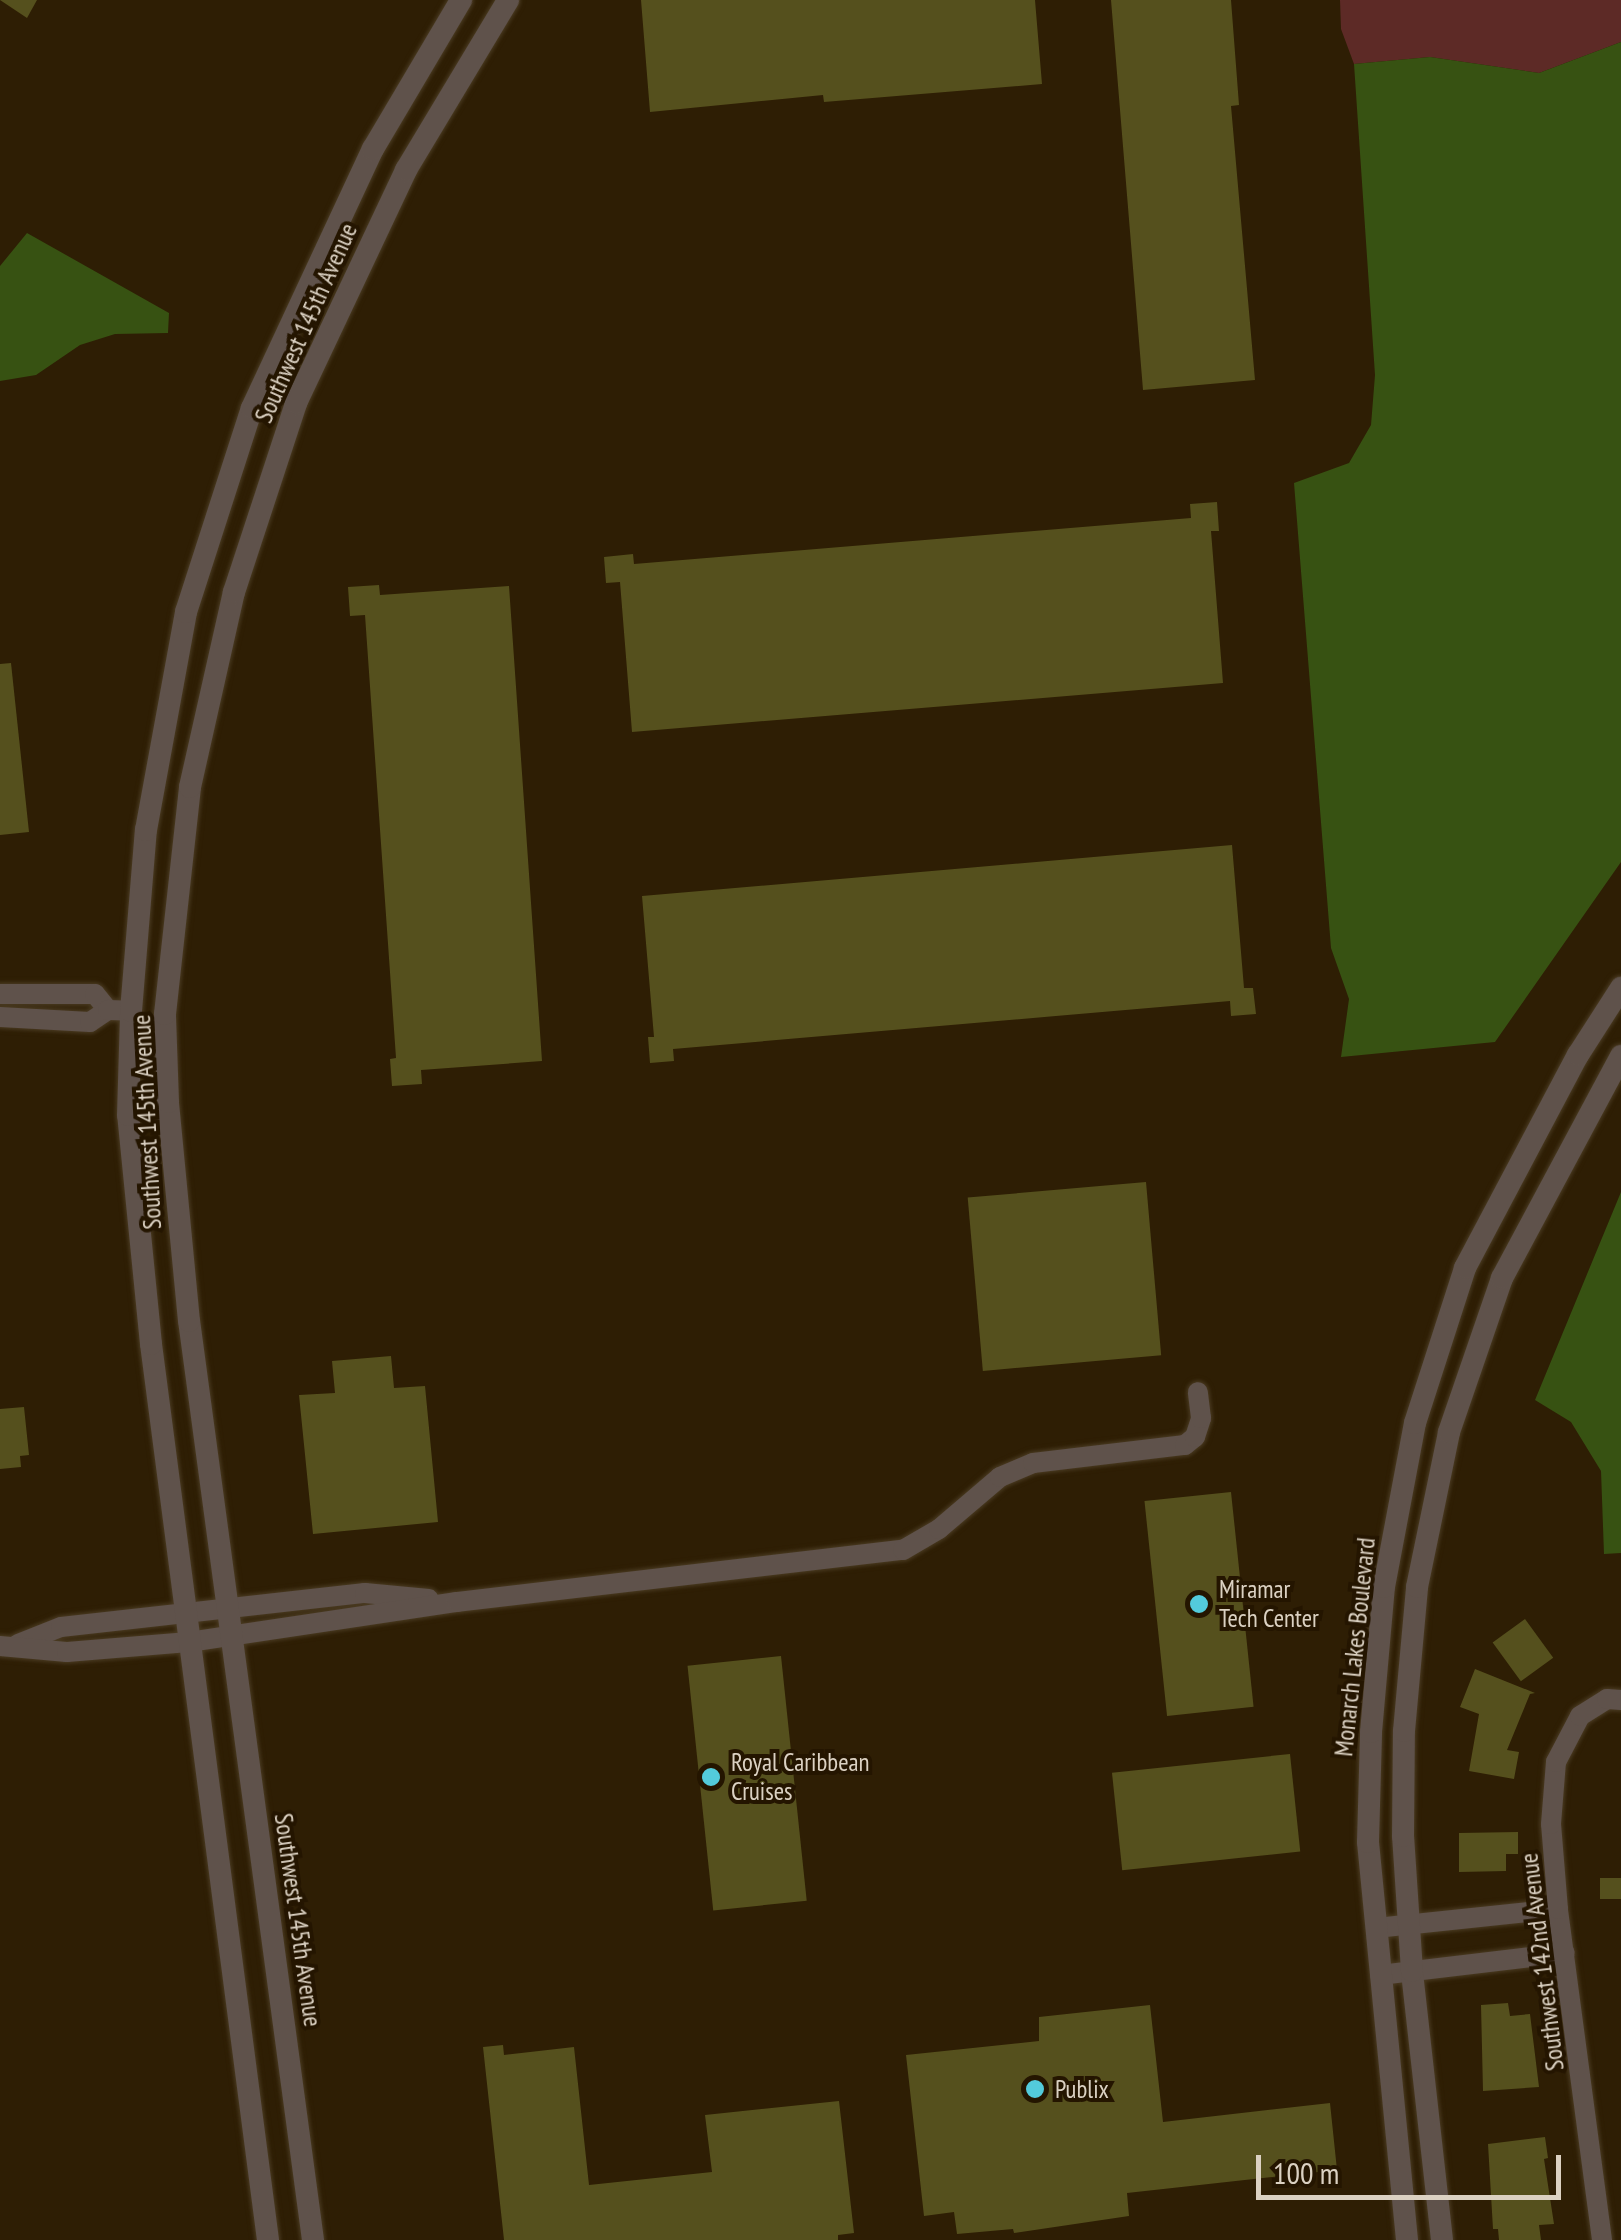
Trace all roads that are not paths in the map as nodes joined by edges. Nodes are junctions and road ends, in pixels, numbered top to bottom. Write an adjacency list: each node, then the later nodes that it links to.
1 (460, 0): 5 (street, Southwest 145th Avenue)
2 (508, 0): 10 (street, Southwest 145th Avenue)
3 (1621, 988): 18 (street, Monarch Lakes Boulevard)
4 (0, 994): 5 (street)
5 (119, 1011): 6 (street); 11 (street, Southwest 145th Avenue)
6 (0, 1017)
7 (1621, 1056): 17 (street)
8 (1198, 1392): 9 (street)
9 (456, 1602): 10 (street); 12 (street)
10 (228, 1608): 11 (street); 12 (street, Southwest 145th Avenue)
11 (185, 1614): 13 (street, Southwest 145th Avenue); 14 (street)
12 (232, 1636): 13 (street); 23 (street, Southwest 145th Avenue)
13 (189, 1642): 14 (street); 22 (street, Southwest 145th Avenue)
14 (8, 1645)
15 (1614, 1699): 16 (street, Southwest 142nd Avenue)
16 (1558, 1909): 17 (street); 19 (street, Southwest 142nd Avenue)
17 (1408, 1924): 18 (street); 20 (street)
18 (1376, 1928): 21 (street, Monarch Lakes Boulevard)
19 (1565, 1953): 20 (street); 26 (street, Southwest 142nd Avenue)
20 (1412, 1971): 21 (street); 25 (street)
21 (1380, 1974): 24 (street, Monarch Lakes Boulevard)
22 (268, 2240)
23 (313, 2240)
24 (1407, 2240)
25 (1442, 2240)
26 (1602, 2240)

